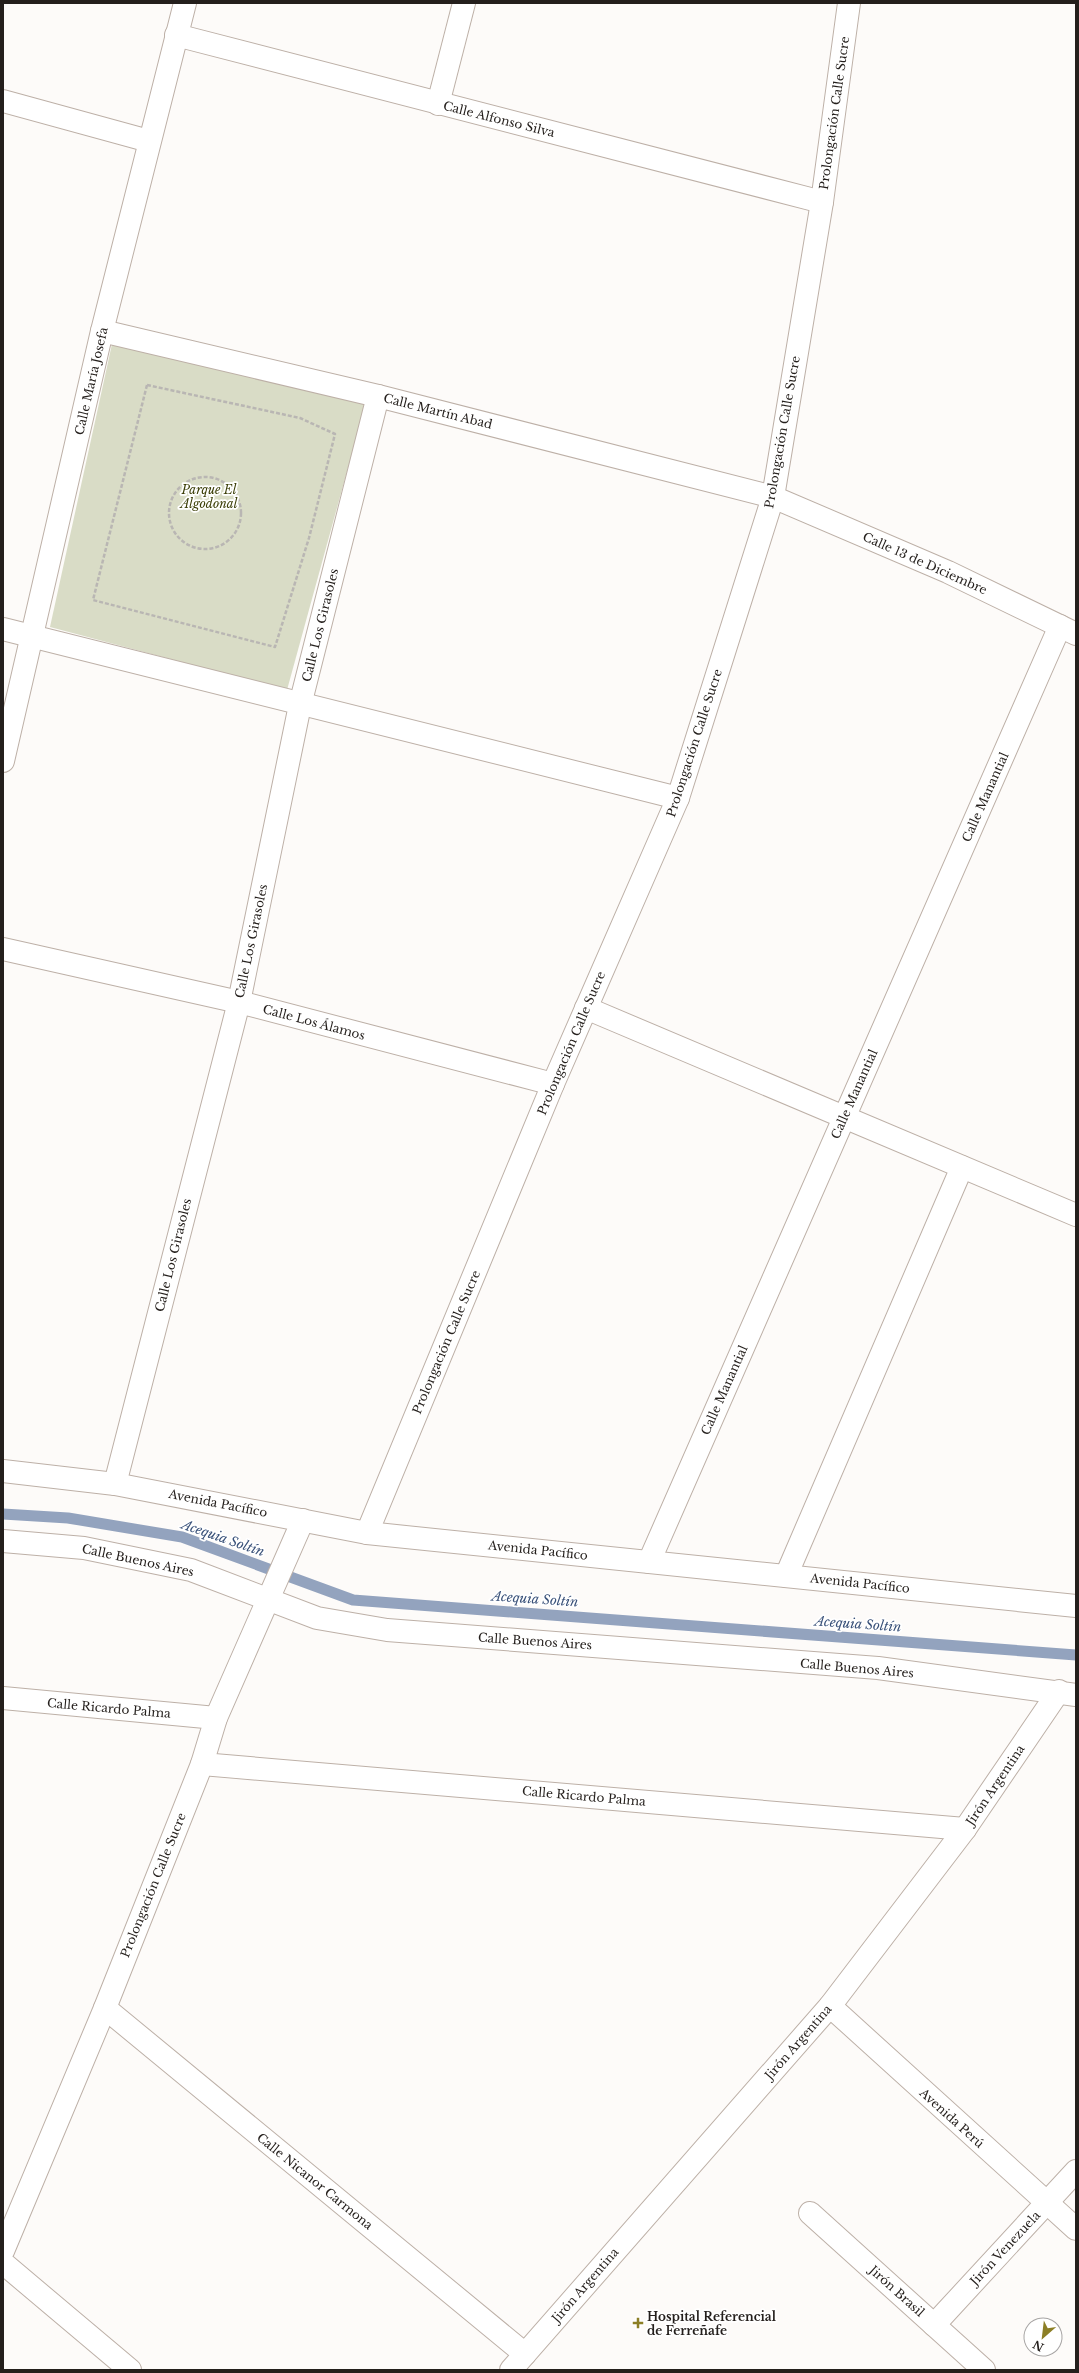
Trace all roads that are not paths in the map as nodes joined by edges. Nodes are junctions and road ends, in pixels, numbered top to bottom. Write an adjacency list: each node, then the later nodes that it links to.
1 (185, 3): 4 (street, Calle María Josefa)
2 (464, 3): 6 (street)
3 (849, 3): 8 (street, Prolongación Calle Sucre)
4 (176, 35): 6 (street, Calle Alfonso Silva); 7 (street, Calle María Josefa)
5 (3, 101): 7 (street)
6 (438, 104): 8 (street, Calle Alfonso Silva)
7 (149, 141): 9 (street, Calle María Josefa)
8 (822, 202): 11 (street, Prolongación Calle Sucre)
9 (102, 331): 10 (street, Calle Martín Abad); 14 (street, Calle María Josefa)
10 (378, 396): 11 (street, Calle Martín Abad); 15 (street, Calle Los Girasoles)
11 (773, 497): 13 (street, Calle 13 de Diciembre); 17 (street, Prolongación Calle Sucre)
12 (3, 629): 14 (street)
13 (1068, 630): 22 (street, Calle Manantial)
14 (33, 636): 15 (street); 16 (street, Calle María Josefa)
15 (300, 705): 17 (street); 19 (street, Calle Los Girasoles)
16 (3, 761)
17 (678, 798): 20 (street, Prolongación Calle Sucre)
18 (3, 949): 19 (street, Calle Los Álamos)
19 (238, 1002): 21 (street, Calle Los Álamos); 26 (street, Calle Los Girasoles)
20 (586, 1008): 21 (street, Prolongación Calle Sucre); 22 (street)
21 (553, 1084): 28 (street, Prolongación Calle Sucre)
22 (844, 1116): 23 (street); 30 (street, Calle Manantial)
23 (962, 1167): 24 (street); 31 (street)
24 (1076, 1215)
25 (3, 1471): 26 (street, Avenida Pacífico)
26 (115, 1484): 27 (street, Avenida Pacífico)
27 (303, 1520): 28 (street, Avenida Pacífico); 32 (street, Prolongación Calle Sucre)
28 (367, 1533): 30 (street, Avenida Pacífico)
29 (3, 1540): 32 (street, Calle Buenos Aires)
30 (649, 1562): 31 (street, Avenida Pacífico)
31 (786, 1576): 33 (street, Avenida Pacífico)
32 (271, 1594): 34 (street, Calle Buenos Aires); 36 (street, Prolongación Calle Sucre)
33 (1074, 1601)
34 (1067, 1693): 38 (street, Jirón Argentina)
35 (3, 1698): 36 (street, Calle Ricardo Palma)
36 (216, 1718): 37 (street, Prolongación Calle Sucre)
37 (202, 1764): 38 (street, Calle Ricardo Palma); 40 (street, Prolongación Calle Sucre)
38 (966, 1829): 39 (street, Jirón Argentina)
39 (830, 2006): 42 (street, Avenida Perú); 48 (street, Jirón Argentina)
40 (104, 2008): 45 (street, Prolongación Calle Sucre); 48 (street, Calle Nicanor Carmona)
41 (1076, 2171): 42 (street, Jirón Venezuela)
42 (1046, 2204): 44 (street, Avenida Perú); 47 (street, Jirón Venezuela)
43 (810, 2213): 47 (street, Jirón Brasil)
44 (1076, 2229)
45 (3, 2251)
46 (3, 2263): 49 (street)
47 (934, 2325): 51 (street, Jirón Brasil)
48 (525, 2354): 50 (street, Jirón Argentina)
49 (130, 2370)
50 (511, 2370)
51 (984, 2370)

